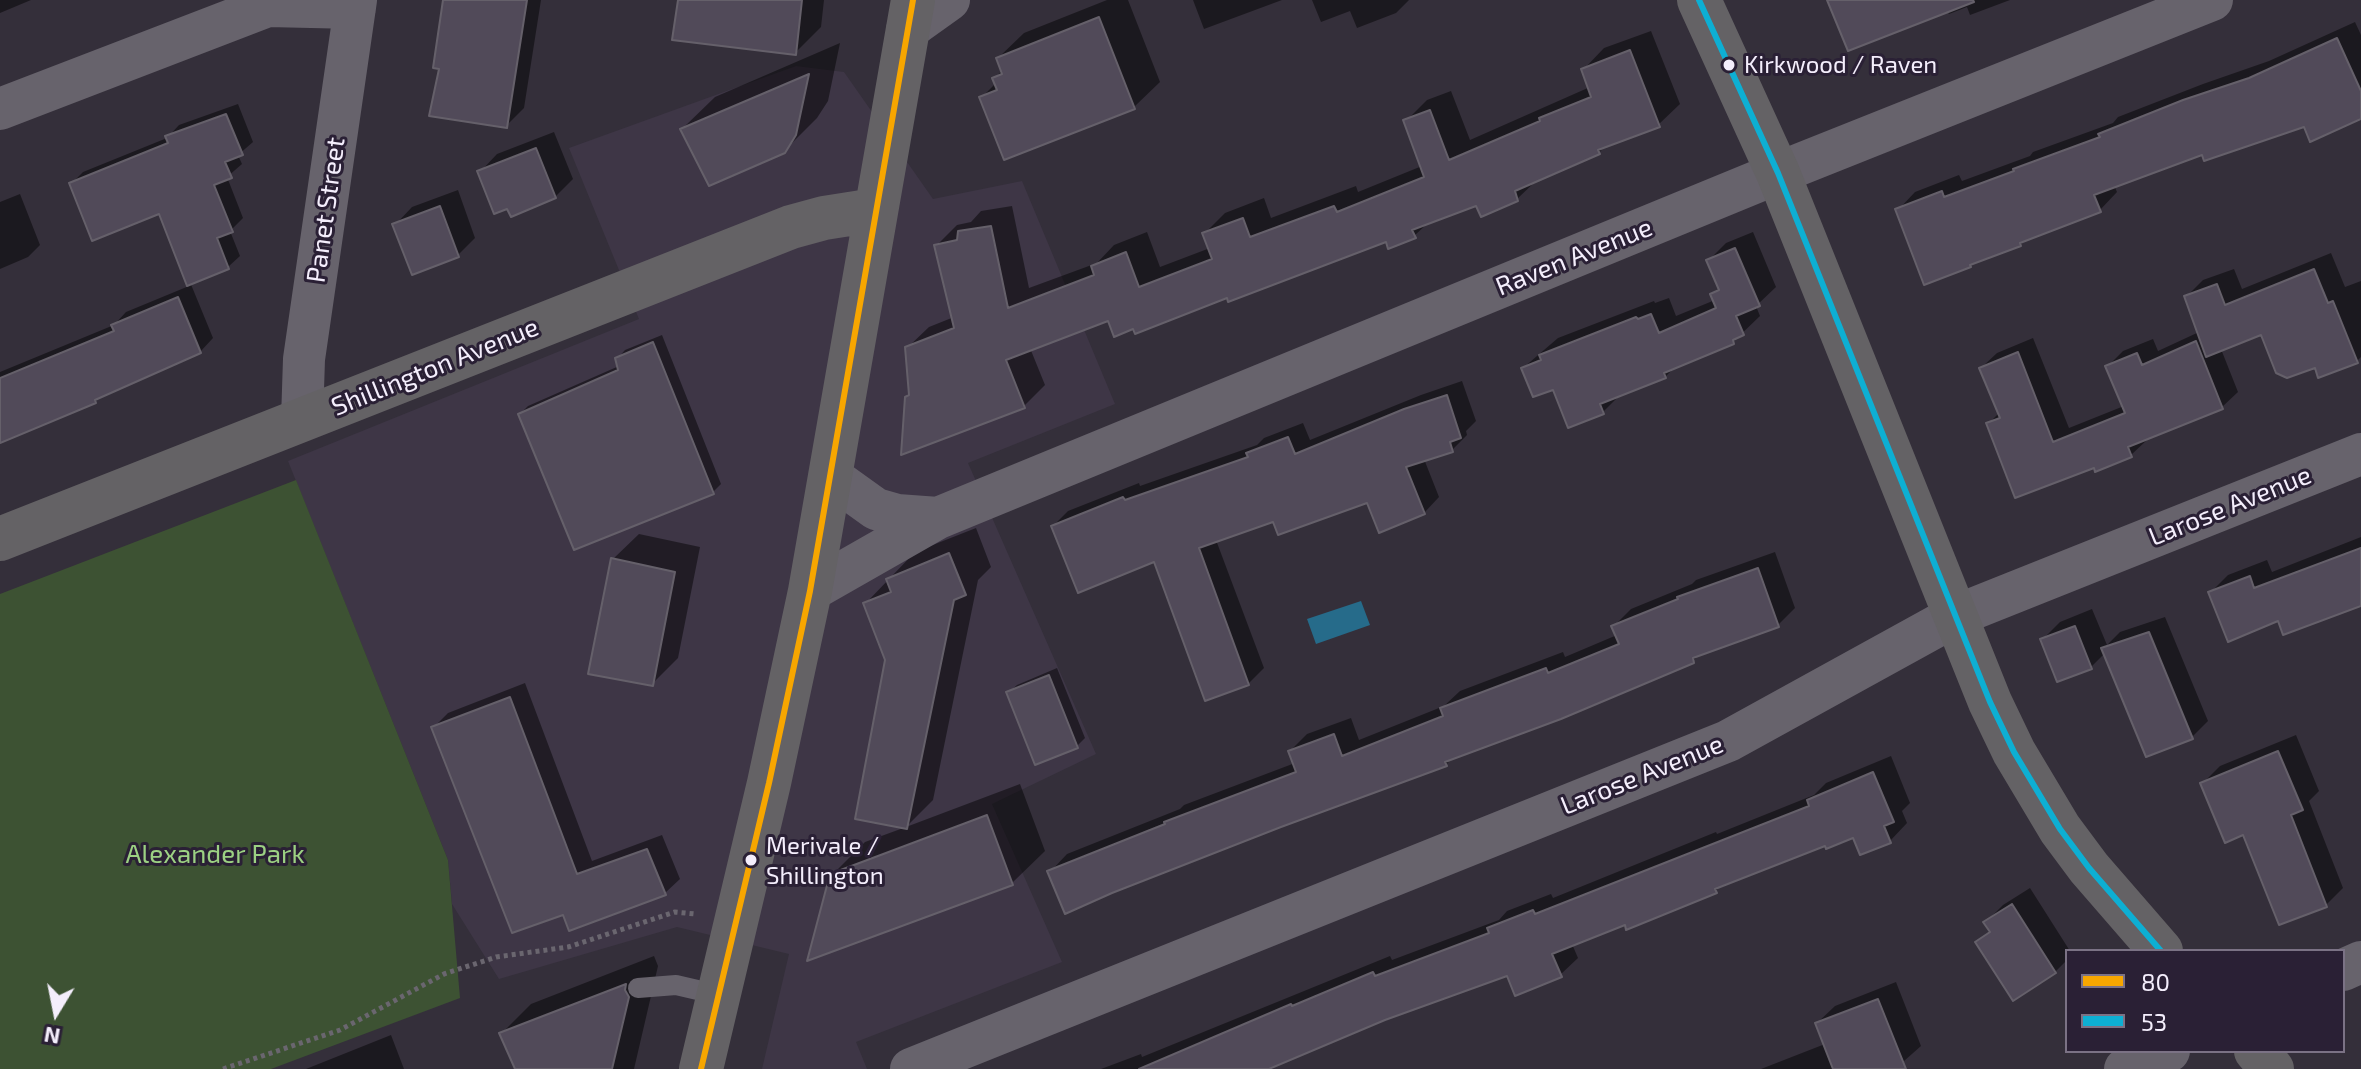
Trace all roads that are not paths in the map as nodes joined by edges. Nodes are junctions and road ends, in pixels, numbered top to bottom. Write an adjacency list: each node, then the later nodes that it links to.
1 (949, 0): 6 (street)
2 (1699, 0): 8 (main road)
3 (1725, 0): 8 (main road)
4 (2212, 0): 8 (street, Raven Avenue)
5 (356, 4): 7 (street); 10 (street, Panet Street)
6 (910, 15): 9 (main road)
7 (0, 109)
8 (1778, 173): 13 (street, Raven Avenue); 16 (main road)
9 (875, 210): 10 (main road, Shillington Avenue); 12 (main road)
10 (302, 420): 14 (main road, Shillington Avenue)
11 (2361, 454): 16 (street, Larose Avenue)
12 (830, 476): 13 (street, Raven Avenue); 15 (main road)
13 (938, 518): 15 (street, Raven Avenue)
14 (0, 539)
15 (810, 591): 19 (main road)
16 (1955, 616): 17 (main road); 23 (street, Larose Avenue)
17 (2159, 949)
18 (638, 988): 19 (lane)
19 (719, 995): 22 (main road)
20 (2164, 1053): 24 (street)
21 (2258, 1053): 25 (main road)
22 (701, 1069)
23 (911, 1069)
24 (2125, 1069)
25 (2272, 1069)

